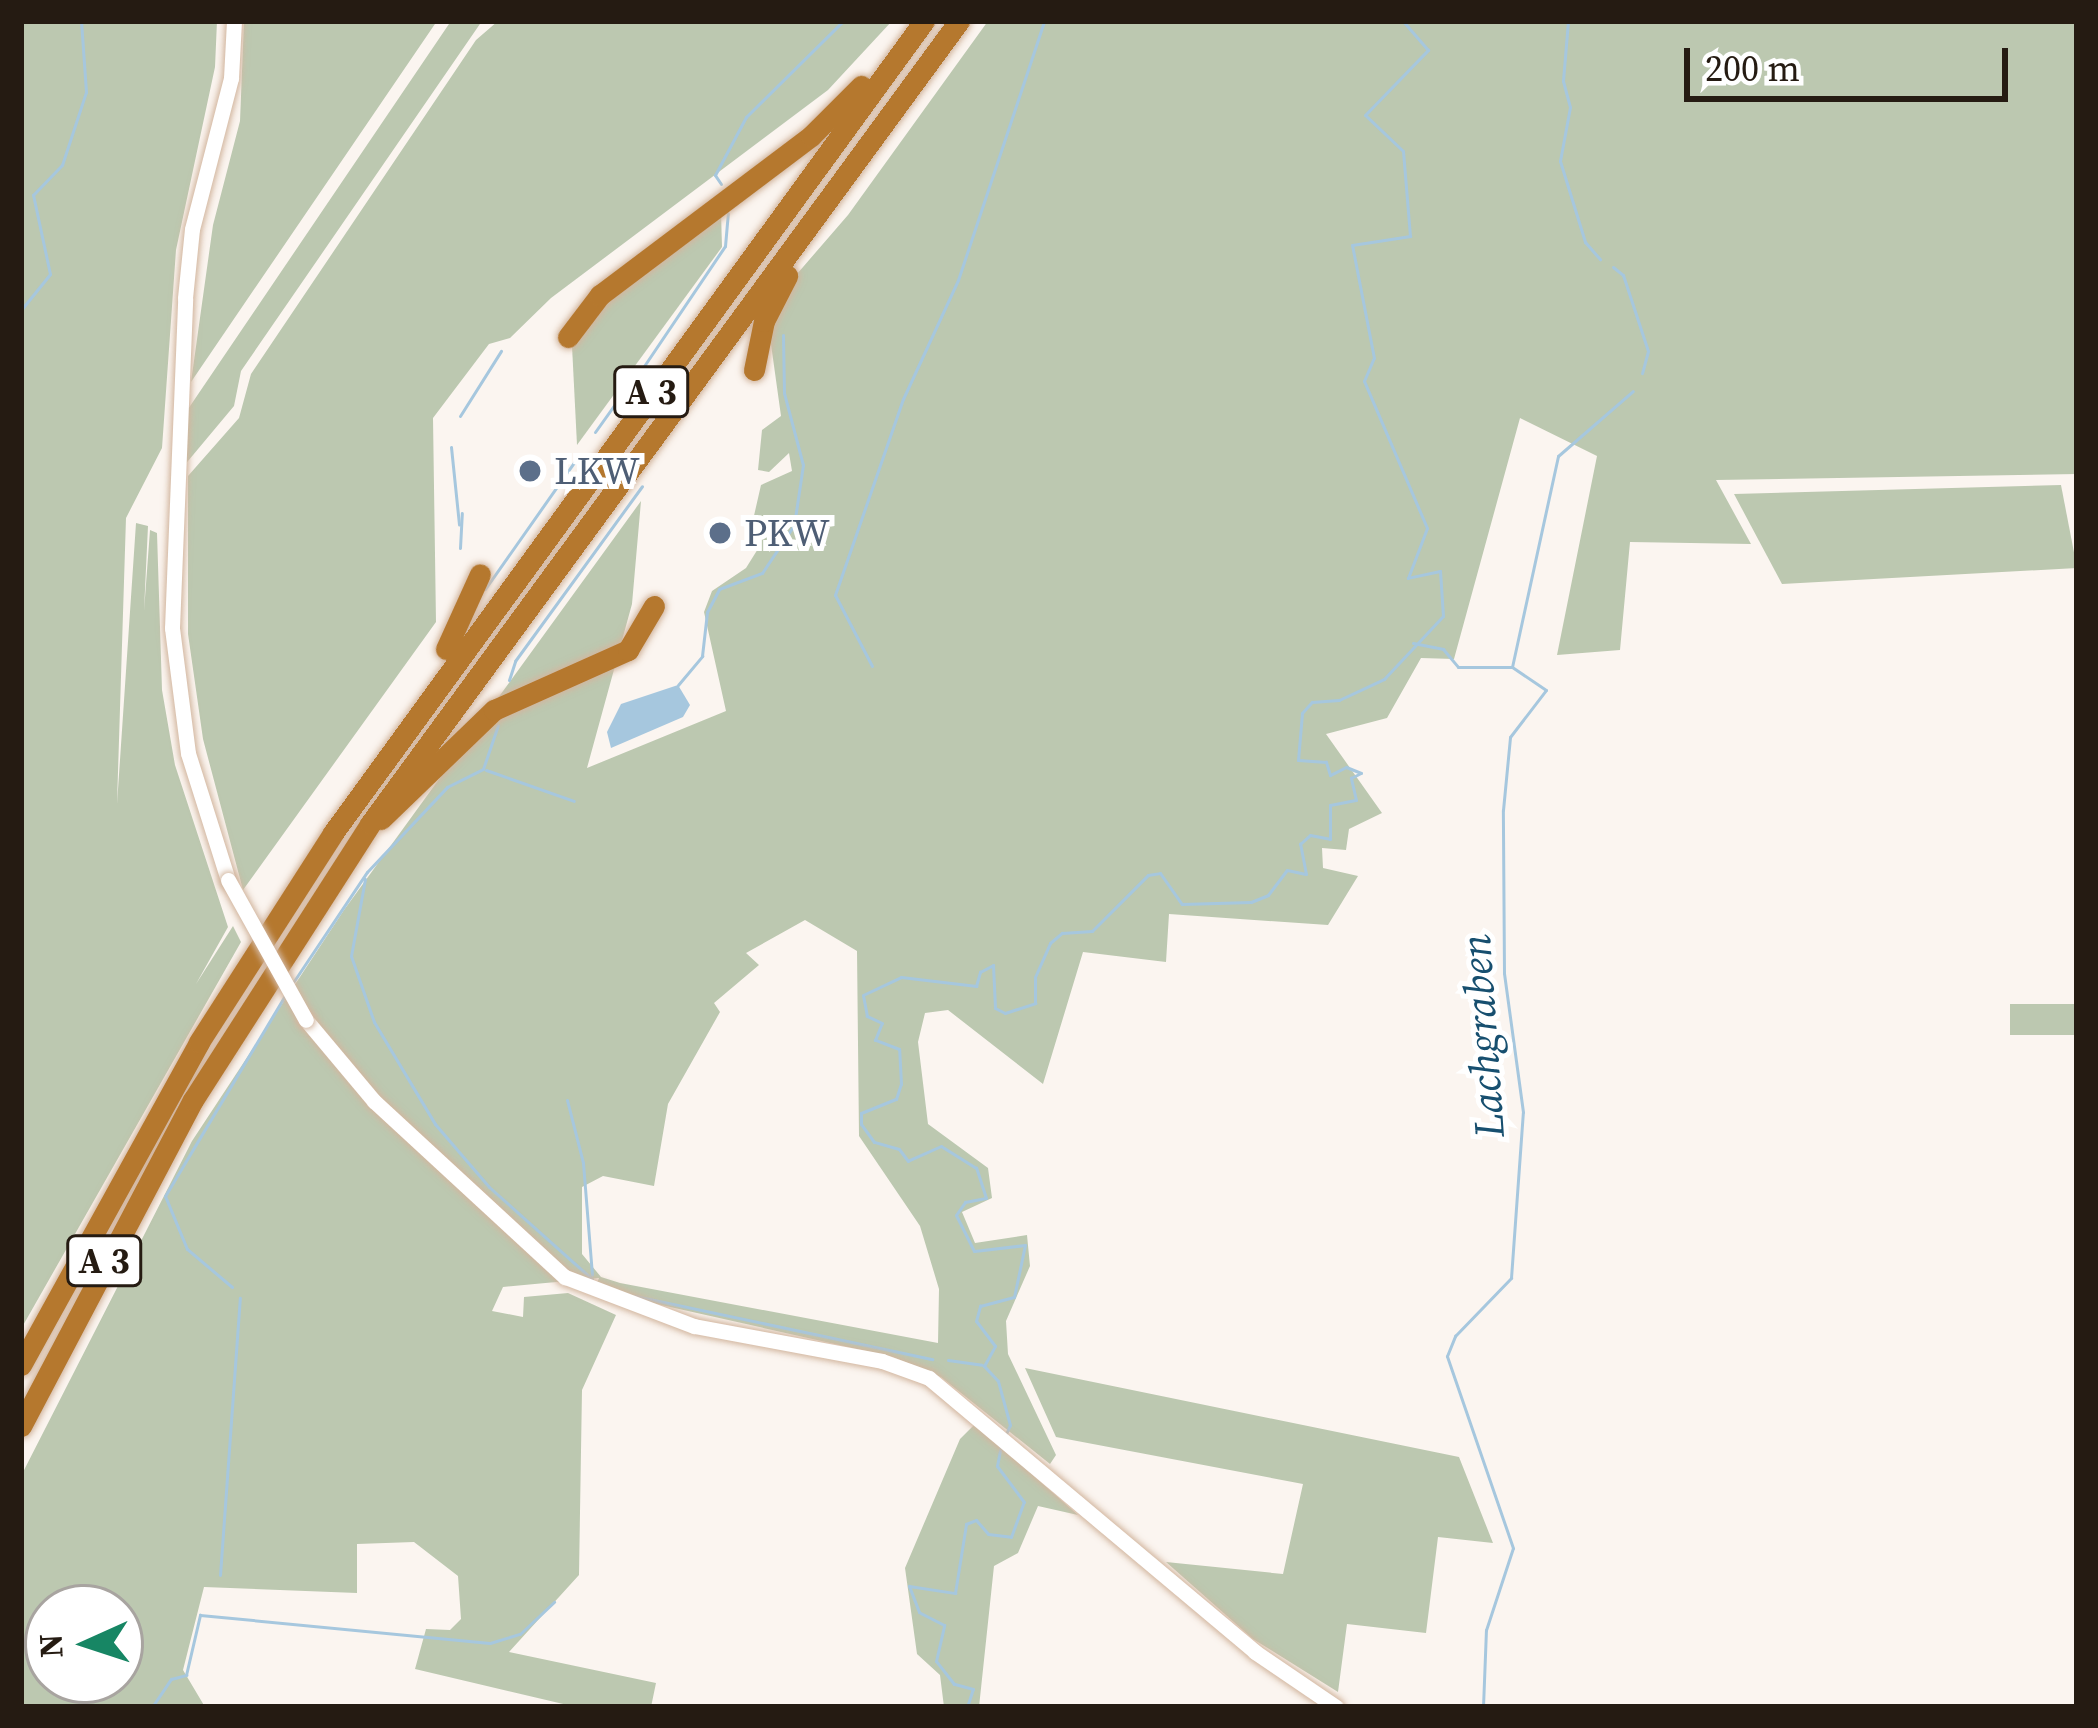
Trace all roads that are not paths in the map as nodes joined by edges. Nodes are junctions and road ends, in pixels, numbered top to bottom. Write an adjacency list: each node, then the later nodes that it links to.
1 (234, 21): 14 (street, bridge)
2 (924, 21): 4 (highway, A 3)
3 (959, 21): 5 (highway, A 3)
4 (878, 81): 6 (highway); 10 (highway, A 3)
5 (811, 222): 7 (highway); 11 (highway, A 3)
6 (568, 337)
7 (754, 370)
8 (480, 574): 10 (highway)
9 (653, 606): 11 (highway)
10 (423, 703): 12 (highway, A 3)
11 (370, 824): 13 (highway, A 3)
12 (21, 1364)
13 (21, 1426)
14 (1336, 1707)

